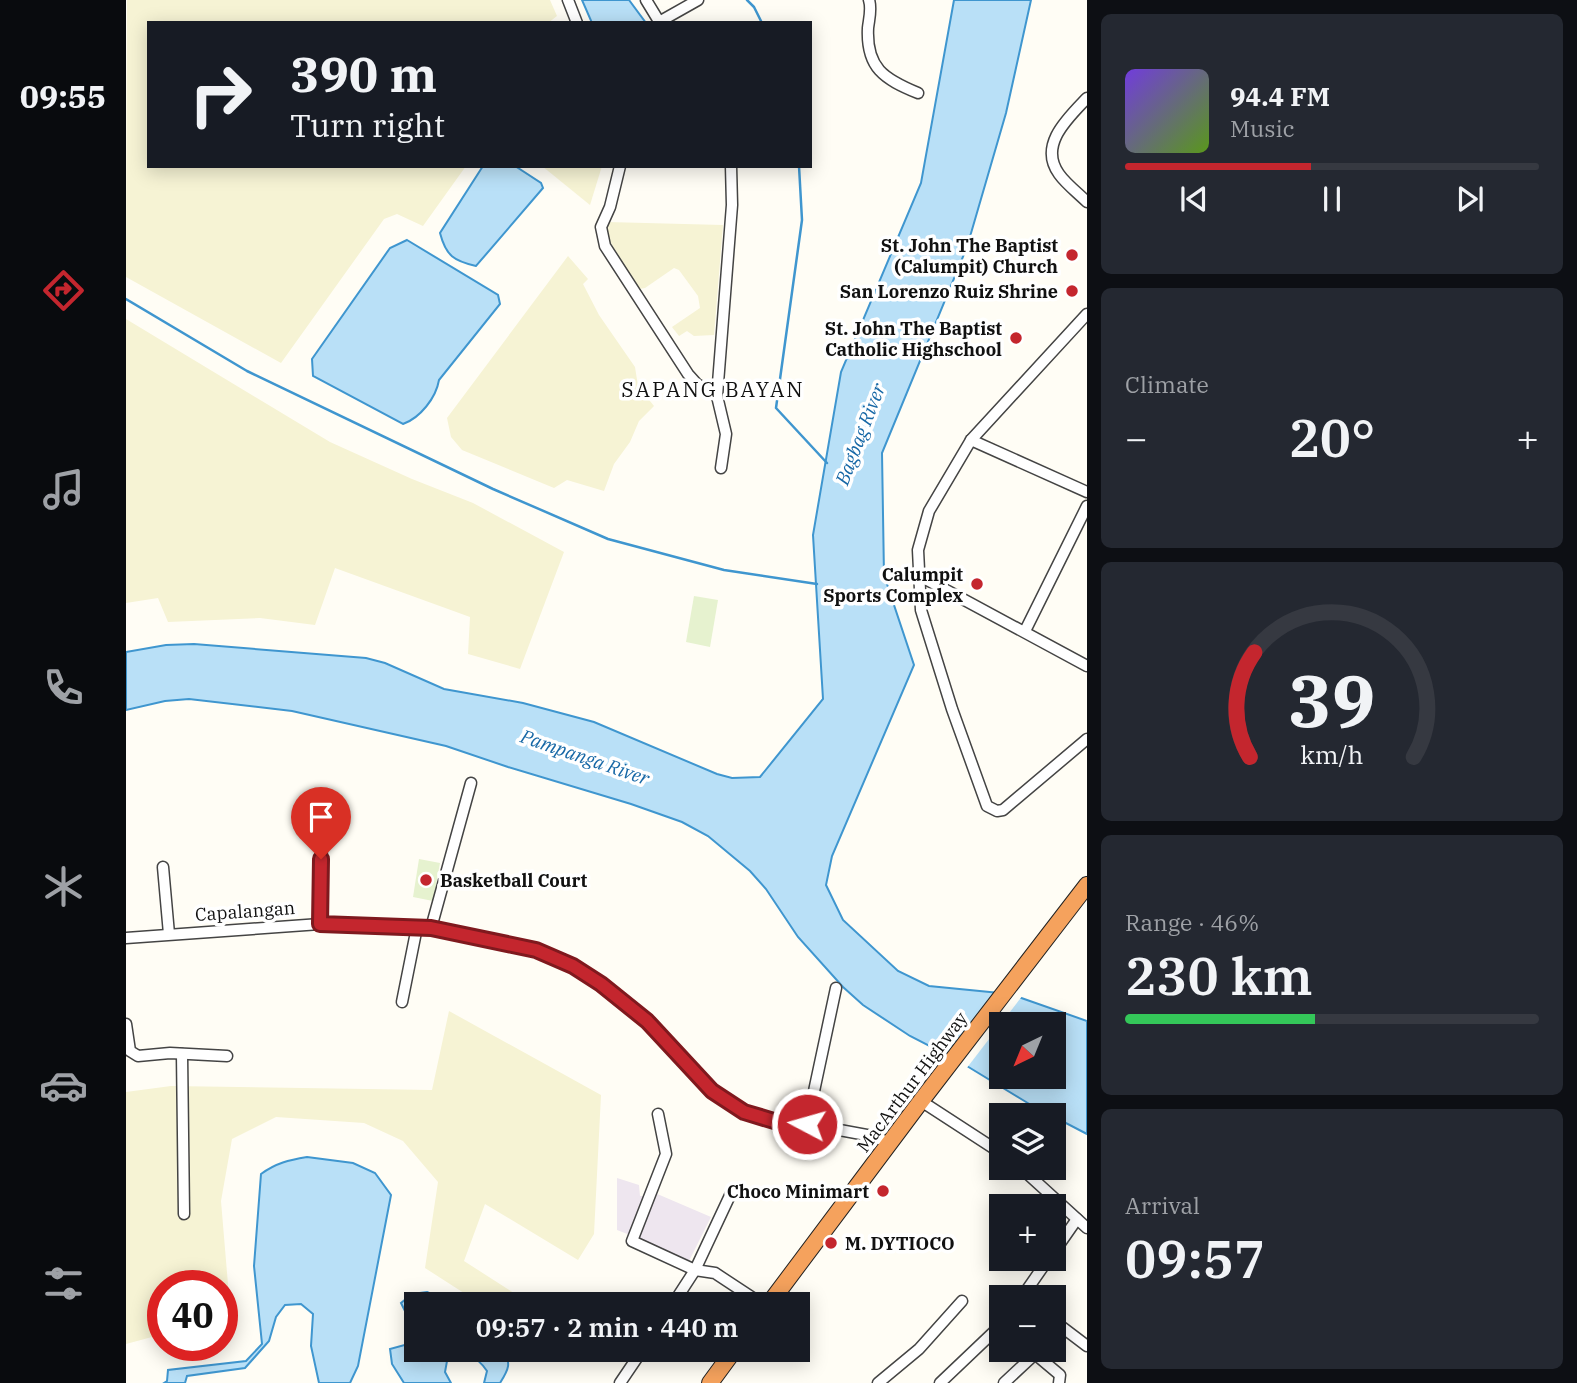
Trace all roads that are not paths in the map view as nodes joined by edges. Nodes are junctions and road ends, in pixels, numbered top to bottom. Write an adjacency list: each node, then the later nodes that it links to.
1 (568, 0): 5 (street)
2 (646, 0): 6 (street)
3 (698, 0): 7 (street)
4 (869, 0): 8 (street)
5 (575, 21)
6 (659, 21)
7 (662, 21)
8 (918, 93)
9 (1087, 98): 12 (street)
10 (620, 168): 14 (street)
11 (731, 168): 14 (street)
12 (1087, 202)
13 (1087, 314): 15 (street)
14 (717, 396): 16 (street)
15 (971, 440): 17 (street); 19 (street)
16 (721, 467)
17 (1087, 492)
18 (1087, 506): 20 (street)
19 (920, 576): 20 (street); 22 (street)
20 (1025, 631): 21 (street)
21 (1087, 666)
22 (1087, 739)
23 (471, 783): 29 (street)
24 (322, 838): 27 (street)
25 (163, 867): 30 (street)
26 (1087, 886): 37 (highway, MacArthur Highway)
27 (320, 924): 28 (street, Capalangan); 30 (street, Capalangan)
28 (417, 927): 29 (street, Capalangan); 33 (street)
29 (431, 928): 39 (street, Capalangan)
30 (169, 934): 31 (street, Capalangan)
31 (126, 938)
32 (836, 988): 39 (street)
33 (402, 1003)
34 (126, 1024): 35 (street)
35 (182, 1054): 36 (street); 44 (street)
36 (227, 1056)
37 (920, 1101): 40 (highway, MacArthur Highway); 41 (street)
38 (658, 1114): 48 (street)
39 (807, 1124): 40 (street, Capalangan)
40 (890, 1143): 51 (highway, MacArthur Highway)
41 (989, 1145)
42 (1034, 1180): 45 (street)
43 (733, 1189): 48 (street)
44 (184, 1214)
45 (1077, 1219): 46 (street); 47 (street)
46 (1087, 1227)
47 (1066, 1235)
48 (695, 1270): 49 (street); 50 (street)
49 (681, 1292)
50 (744, 1292)
51 (778, 1292)
52 (962, 1301): 62 (street)
53 (1066, 1330): 55 (street)
54 (989, 1336): 63 (street)
55 (1087, 1346)
56 (634, 1362): 60 (street)
57 (725, 1362): 61 (highway)
58 (1023, 1362): 64 (street)
59 (1044, 1362): 65 (street)
60 (620, 1383)
61 (710, 1383)
62 (878, 1383)
63 (940, 1383)
64 (1004, 1383)
65 (1059, 1383)

